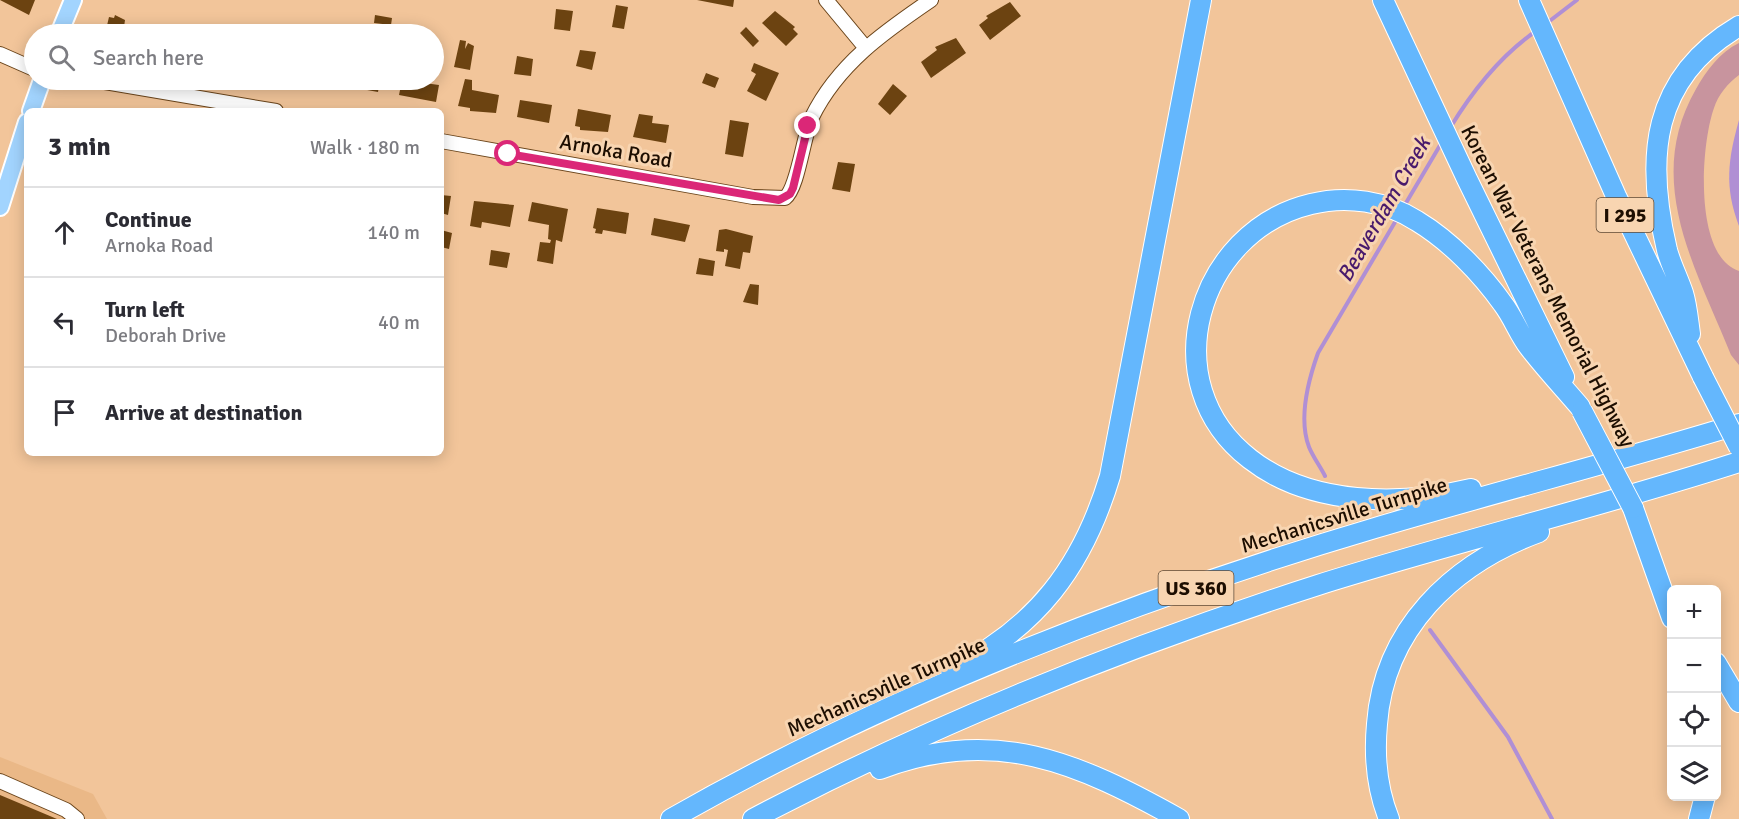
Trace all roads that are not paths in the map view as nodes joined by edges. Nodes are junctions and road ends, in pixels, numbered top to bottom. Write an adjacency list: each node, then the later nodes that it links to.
1 (73, 0): 7 (main road)
2 (826, 0): 9 (street)
3 (931, 0): 9 (street)
4 (1201, 0): 33 (highway)
5 (1383, 0): 20 (highway, Korean War Veterans Memorial Highway)
6 (1529, 0): 19 (highway, I 295)
7 (63, 24)
8 (1739, 26): 19 (highway)
9 (865, 47): 17 (street, Arnoka Road)
10 (0, 54): 11 (street)
11 (24, 65)
12 (38, 90): 14 (main road)
13 (152, 90): 15 (street)
14 (32, 108)
15 (258, 108)
16 (24, 131): 18 (main road)
17 (444, 142)
18 (0, 207)
19 (1694, 357): 24 (highway, I 295, bridge)
20 (1581, 409): 25 (highway); 28 (highway, Korean War Veterans Memorial Highway, bridge)
21 (1739, 418): 23 (highway)
22 (1739, 424): 23 (highway, Mechanicsville Turnpike / US 360)
23 (1698, 436): 25 (highway, Mechanicsville Turnpike / US 360)
24 (1739, 447)
25 (1638, 454): 33 (highway, Mechanicsville Turnpike / US 360)
26 (1739, 463): 27 (highway, US 360)
27 (1655, 489): 40 (highway, US 360); 43 (highway)
28 (1660, 568): 29 (highway); 30 (highway)
29 (1672, 585)
30 (1667, 600)
31 (1721, 671): 32 (highway)
32 (1739, 702)
33 (769, 766): 35 (highway, Mechanicsville Turnpike / US 360)
34 (0, 781): 37 (street)
35 (709, 797): 38 (highway); 39 (highway, US 360)
36 (1704, 801): 44 (highway)
37 (77, 819)
38 (662, 819)
39 (671, 819)
40 (753, 819)
41 (774, 819): 42 (highway)
42 (1179, 819)
43 (1389, 819)
44 (1699, 819)

